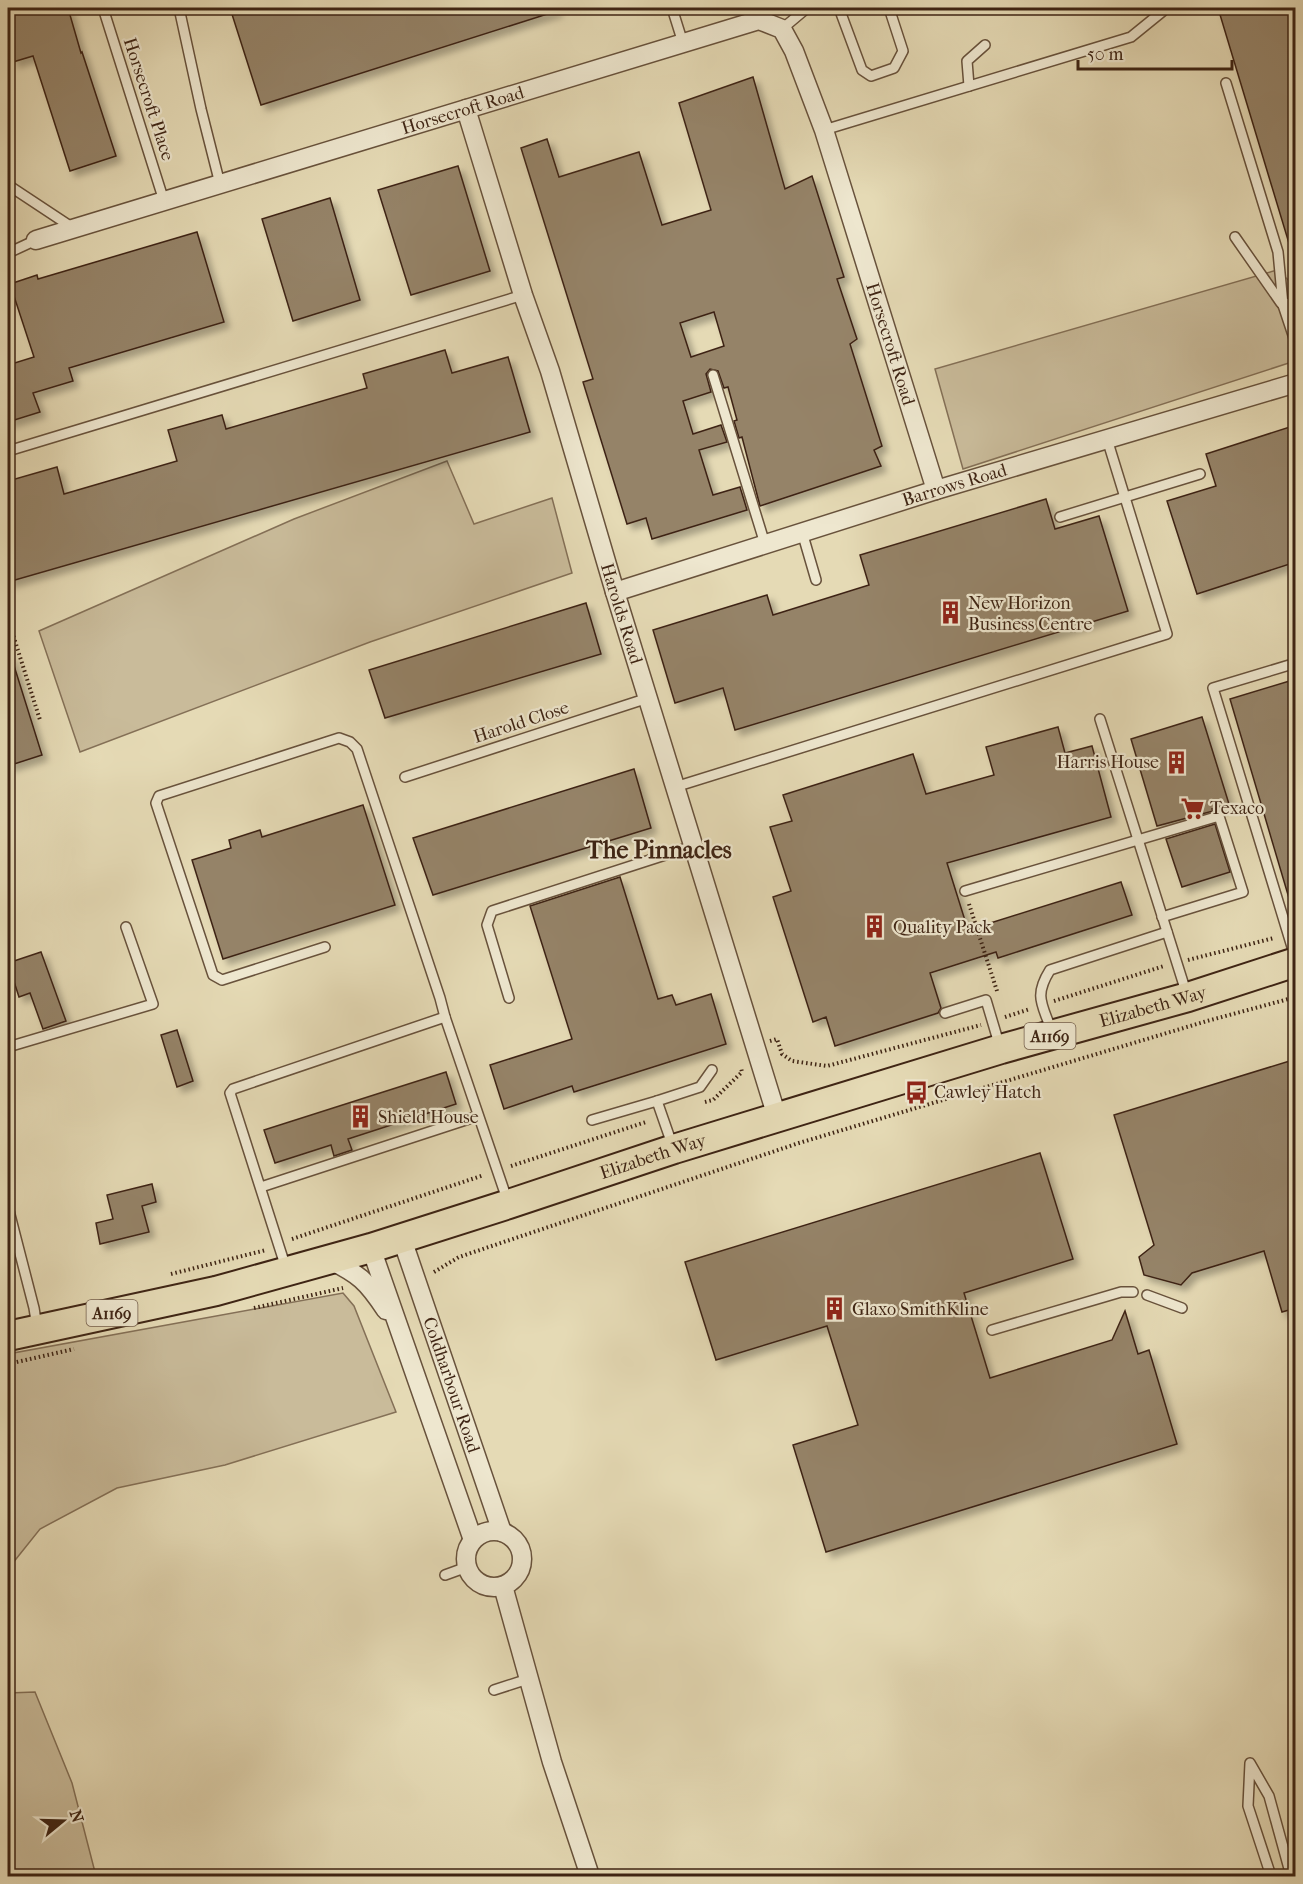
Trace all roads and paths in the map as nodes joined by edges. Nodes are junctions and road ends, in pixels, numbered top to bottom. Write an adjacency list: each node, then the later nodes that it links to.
1 (103, 8): 17 (lane, Horsecroft Place)
2 (179, 8): 15 (lane)
3 (672, 8): 9 (lane)
4 (807, 8): 8 (lane)
5 (839, 8): 6 (lane)
6 (890, 8)
7 (1165, 8): 12 (lane)
8 (782, 29): 9 (street, Horsecroft Road); 14 (street, Horsecroft Road)
9 (683, 43): 13 (street, Horsecroft Road)
10 (985, 45): 12 (lane)
11 (1226, 83): 24 (lane)
12 (969, 86): 14 (lane)
13 (466, 109): 15 (street, Horsecroft Road); 22 (street, Harolds Road)
14 (824, 130): 31 (street, Horsecroft Road)
15 (220, 184): 17 (street, Horsecroft Road)
16 (8, 185): 18 (lane)
17 (164, 201): 18 (street, Horsecroft Road)
18 (75, 229): 20 (street, Horsecroft Road)
19 (1235, 237): 24 (lane)
20 (36, 240): 21 (lane)
21 (8, 252)
22 (524, 295): 29 (lane); 37 (street, Harolds Road)
23 (1296, 301): 24 (lane)
24 (1283, 305): 25 (lane)
25 (1296, 344)
26 (713, 375): 35 (lane)
27 (1296, 383): 28 (street, Barrows Road)
28 (1107, 439): 31 (street, Barrows Road); 32 (lane)
29 (8, 451)
30 (1200, 474): 32 (lane)
31 (936, 490): 34 (street, Barrows Road)
32 (1125, 497): 33 (lane); 44 (lane)
33 (1060, 517)
34 (802, 532): 35 (street, Barrows Road); 36 (lane)
35 (765, 544): 37 (street, Barrows Road)
36 (816, 580)
37 (615, 592): 40 (street, Harolds Road)
38 (8, 619): 42 (path)
39 (1296, 663): 52 (lane)
40 (648, 698): 43 (lane, Harold Close); 44 (street, Harolds Road)
41 (1100, 719): 45 (lane)
42 (40, 720)
43 (405, 777)
44 (675, 787): 46 (street, Harolds Road)
45 (1138, 841): 47 (lane); 48 (lane); 48 (lane)
46 (693, 846): 55 (lane); 67 (street, Harolds Road)
47 (965, 891): 53 (path)
48 (1162, 917): 50 (lane)
49 (126, 927): 62 (lane)
50 (1167, 932): 56 (lane); 61 (lane)
51 (325, 947): 59 (lane)
52 (1296, 961): 56 (main road, Elizabeth Way / A1169)
53 (998, 994)
54 (1296, 997): 77 (path)
55 (508, 998)
56 (1188, 998): 61 (main road, Elizabeth Way / A1169)
57 (1002, 1006): 60 (path)
58 (945, 1013): 63 (lane)
59 (444, 1017): 66 (lane); 70 (lane)
60 (1006, 1017)
61 (1053, 1035): 63 (main road, Elizabeth Way / A1169)
62 (8, 1047)
63 (1001, 1049): 67 (main road, Elizabeth Way / A1169)
64 (712, 1070): 65 (lane)
65 (657, 1101): 68 (lane); 69 (lane)
66 (478, 1116): 70 (lane); 71 (lane)
67 (777, 1117): 69 (main road, Elizabeth Way / A1169)
68 (592, 1120)
69 (674, 1149): 71 (main road, Elizabeth Way / A1169)
70 (261, 1187): 76 (lane)
71 (508, 1204): 73 (main road, Elizabeth Way / A1169)
72 (8, 1207): 81 (lane)
73 (402, 1239): 74 (main road, Elizabeth Way / A1169); 85 (street, Coldharbour Road)
74 (371, 1248): 75 (main road, Elizabeth Way / A1169); 83 (street, Coldharbour Road)
75 (328, 1259): 76 (main road, Elizabeth Way / A1169); 83 (street, Coldharbour Road)
76 (287, 1270): 81 (main road, Elizabeth Way / A1169)
77 (434, 1272)
78 (1133, 1292): 82 (lane)
79 (1147, 1295): 80 (lane)
80 (1182, 1308)
81 (37, 1330): 84 (main road, Elizabeth Way / A1169)
82 (992, 1330)
83 (401, 1334): 86 (street, Coldharbour Road)
84 (8, 1336)
85 (502, 1532): 86 (street); 89 (street, Coldharbour Road)
86 (473, 1540): 87 (street)
87 (467, 1567): 88 (lane); 89 (street)
88 (445, 1575)
89 (503, 1586): 90 (street)
90 (528, 1679): 91 (lane); 92 (street)
91 (494, 1690)
92 (590, 1876)
93 (1271, 1876): 94 (lane)
94 (1291, 1876)

